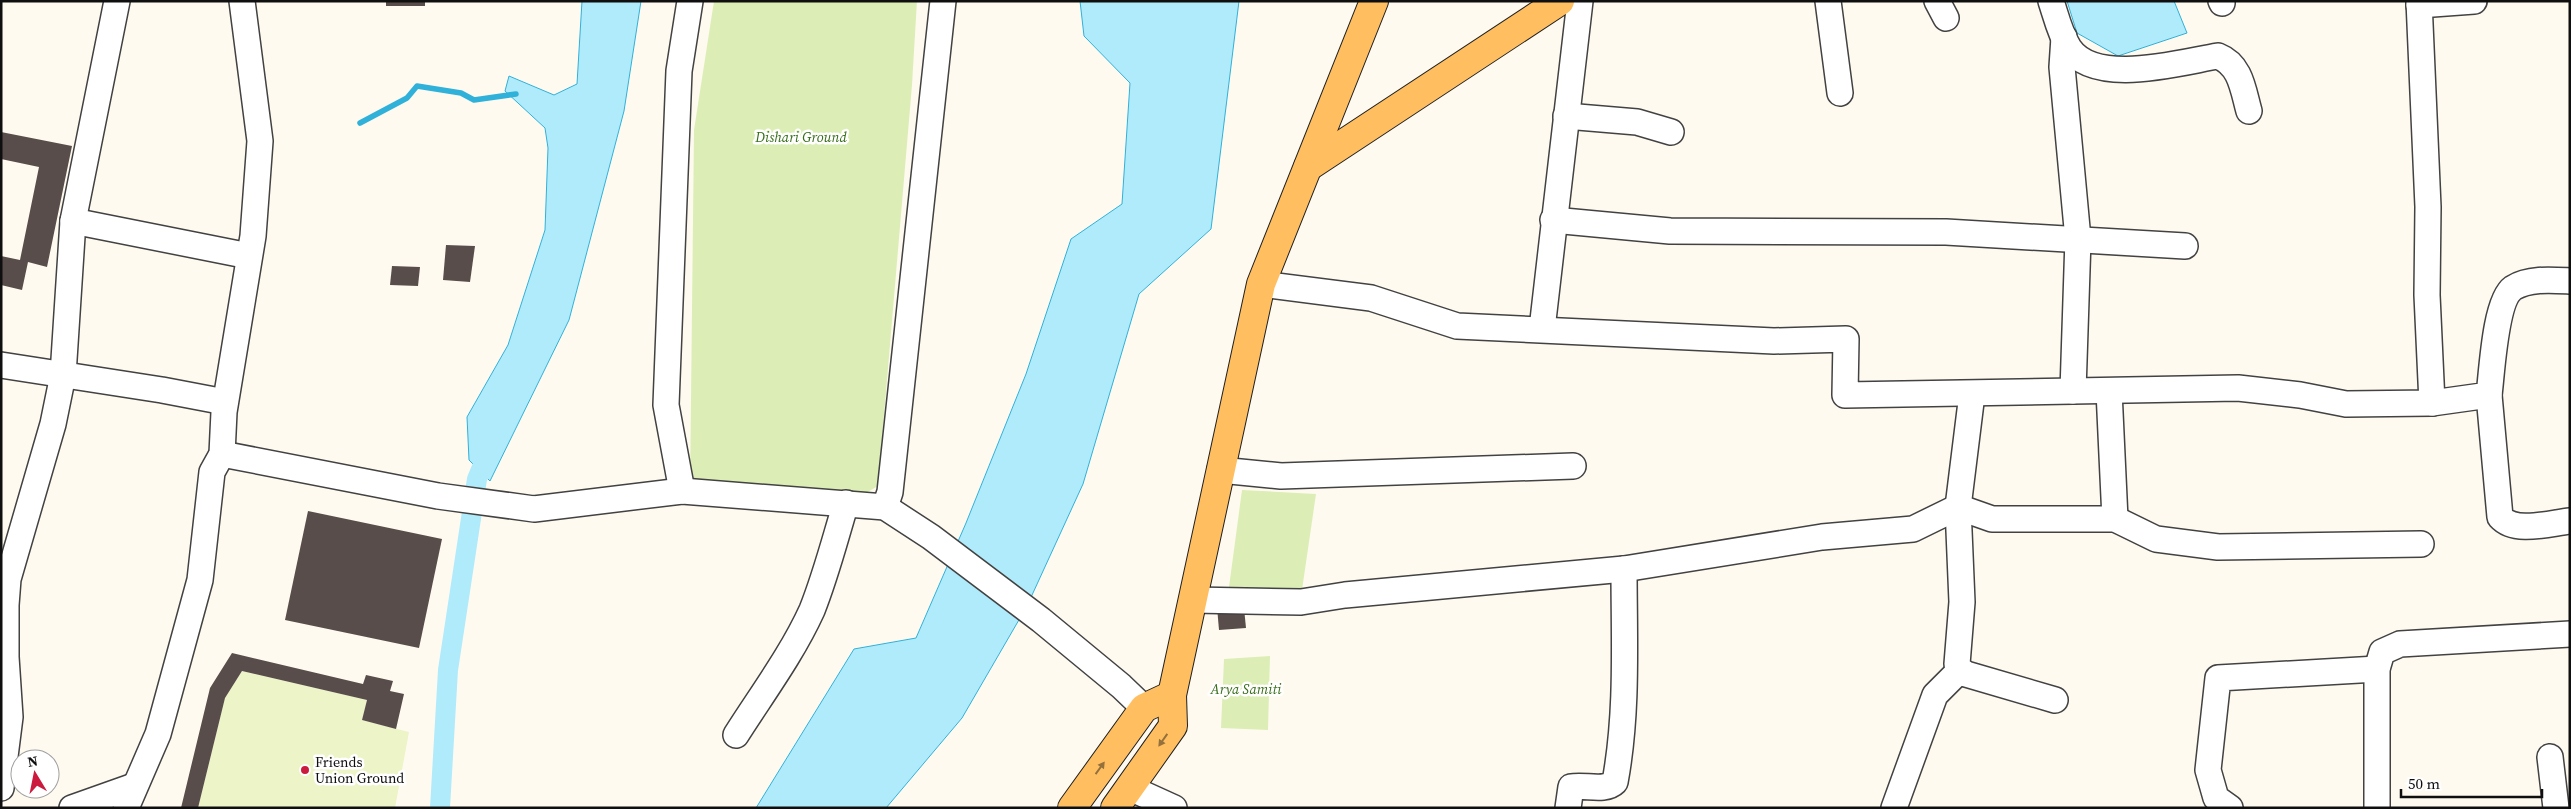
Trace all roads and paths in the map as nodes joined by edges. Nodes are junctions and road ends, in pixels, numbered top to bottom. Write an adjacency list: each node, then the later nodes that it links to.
1 (116, 1): 19 (street)
2 (242, 1): 22 (street)
3 (690, 1): 37 (street)
4 (943, 1): 39 (street)
5 (1374, 1): 17 (main road)
6 (1560, 1): 17 (main road)
7 (1580, 1): 15 (street)
8 (1828, 1): 13 (street)
9 (2051, 1): 12 (street)
10 (2474, 1): 11 (street)
11 (2420, 3): 33 (street)
12 (2064, 36): 14 (street); 20 (street)
13 (1840, 93)
14 (2249, 111)
15 (1566, 116): 16 (street); 18 (street)
16 (1671, 132)
17 (1308, 167): 24 (main road)
18 (1553, 220): 20 (street); 25 (street)
19 (73, 221): 22 (street); 27 (street)
20 (2078, 240): 21 (street); 29 (street)
21 (2185, 246)
22 (249, 256): 32 (street)
23 (2570, 282): 31 (street)
24 (1261, 284): 25 (street); 36 (main road)
25 (1542, 328): 30 (street)
26 (1, 365): 27 (street)
27 (63, 375): 32 (street); 54 (street)
28 (2109, 391): 29 (street); 33 (street); 41 (street)
29 (2073, 392): 30 (street)
30 (1972, 394): 40 (street)
31 (2489, 395): 33 (street); 42 (street)
32 (225, 402): 34 (street)
33 (2432, 403)
34 (222, 454): 37 (street); 55 (street)
35 (1573, 466): 36 (street)
36 (1220, 470): 45 (main road)
37 (682, 491): 38 (street)
38 (846, 503): 39 (street); 52 (street)
39 (885, 507): 51 (street)
40 (1958, 507): 41 (street); 44 (street); 47 (street)
41 (2115, 519): 43 (street)
42 (2570, 521)
43 (2420, 544)
44 (1624, 569): 45 (street); 60 (street)
45 (1192, 600): 49 (main road)
46 (2570, 634): 48 (street)
47 (1960, 670): 50 (street); 61 (street)
48 (2377, 670): 62 (street); 63 (street)
49 (1172, 695): 51 (main road); 56 (main road, one-way to 56)
50 (2055, 700)
51 (1144, 708): 58 (main road, one-way to 51)
52 (736, 735)
53 (2550, 757): 64 (street)
54 (1, 788)
55 (130, 797): 57 (street)
56 (1123, 798): 59 (street)
57 (72, 808)
58 (1072, 808)
59 (1174, 808)
60 (1568, 808)
61 (1894, 808)
62 (2230, 808)
63 (2377, 808)
64 (2556, 808)

